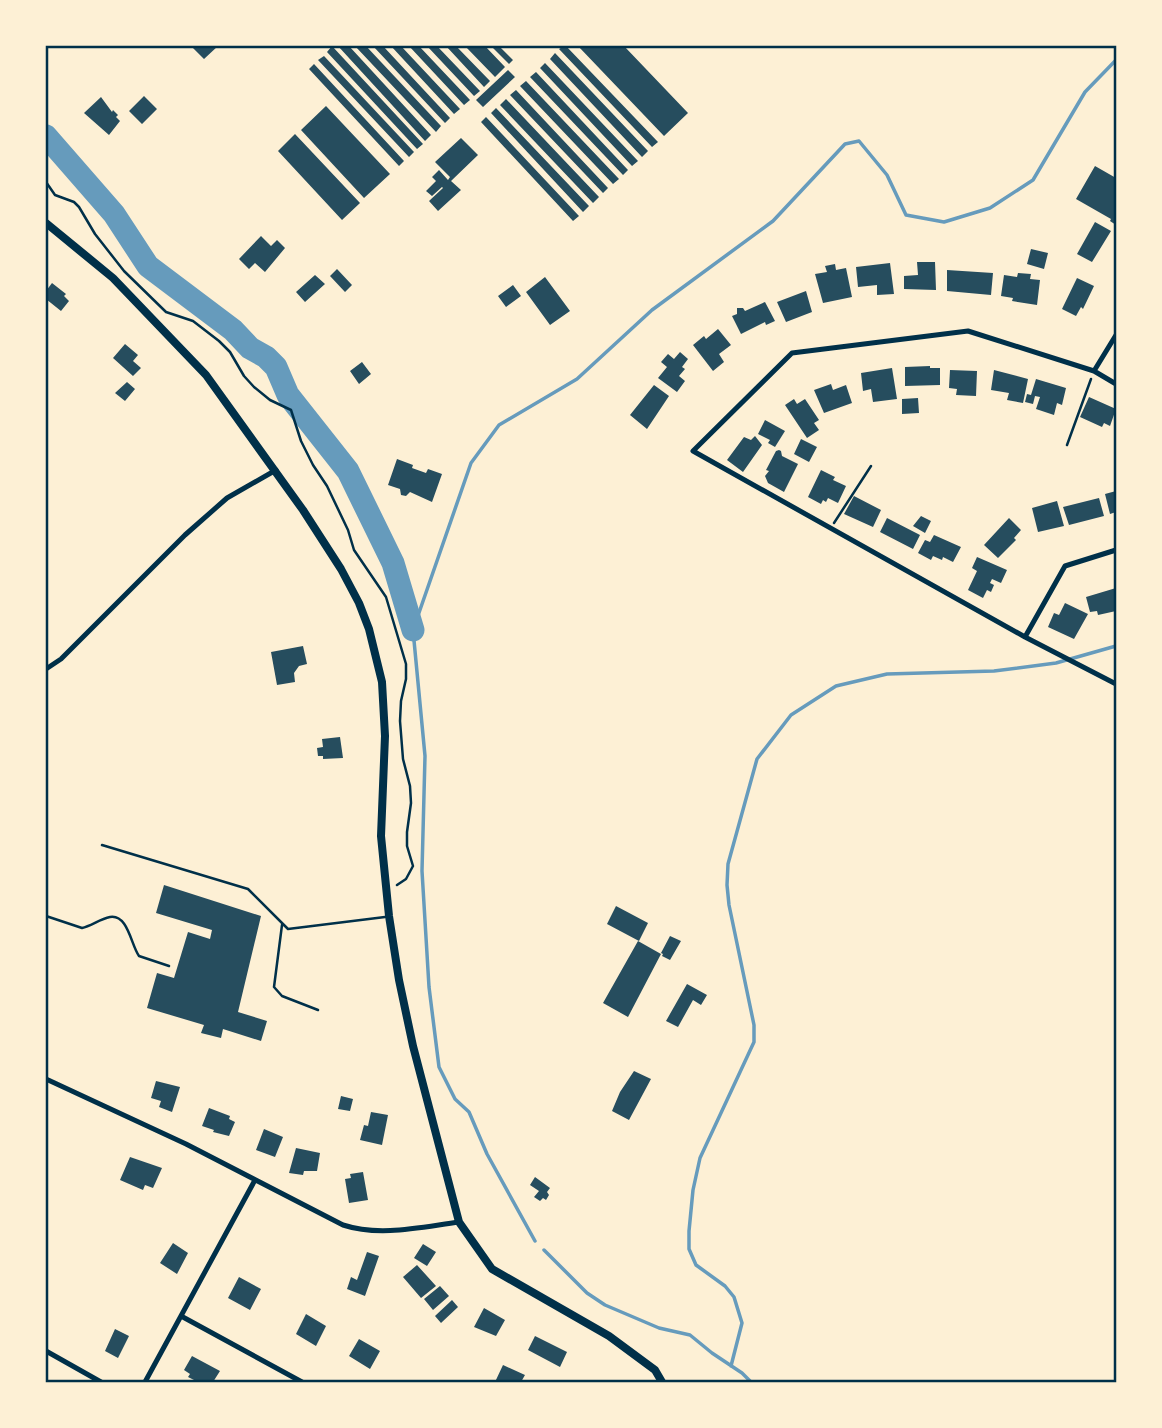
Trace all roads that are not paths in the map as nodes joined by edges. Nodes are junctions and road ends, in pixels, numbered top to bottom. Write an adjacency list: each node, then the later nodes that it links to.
1 (46, 223): 5 (main road)
2 (1116, 335): 3 (street)
3 (1094, 371): 4 (street); 7 (street)
4 (1116, 384)
5 (276, 470): 8 (street); 11 (main road)
6 (1116, 550): 7 (street)
7 (1025, 637): 9 (street)
8 (46, 669)
9 (1116, 684)
10 (102, 845): 12 (lane)
11 (389, 916): 12 (lane); 16 (main road)
12 (282, 925): 13 (lane)
13 (318, 1010)
14 (46, 1079): 15 (street)
15 (255, 1180): 16 (street); 17 (street)
16 (459, 1222): 22 (main road)
17 (181, 1316): 20 (street); 21 (street)
18 (46, 1351): 19 (street)
19 (101, 1382)
20 (145, 1382)
21 (302, 1382)
22 (662, 1382)

